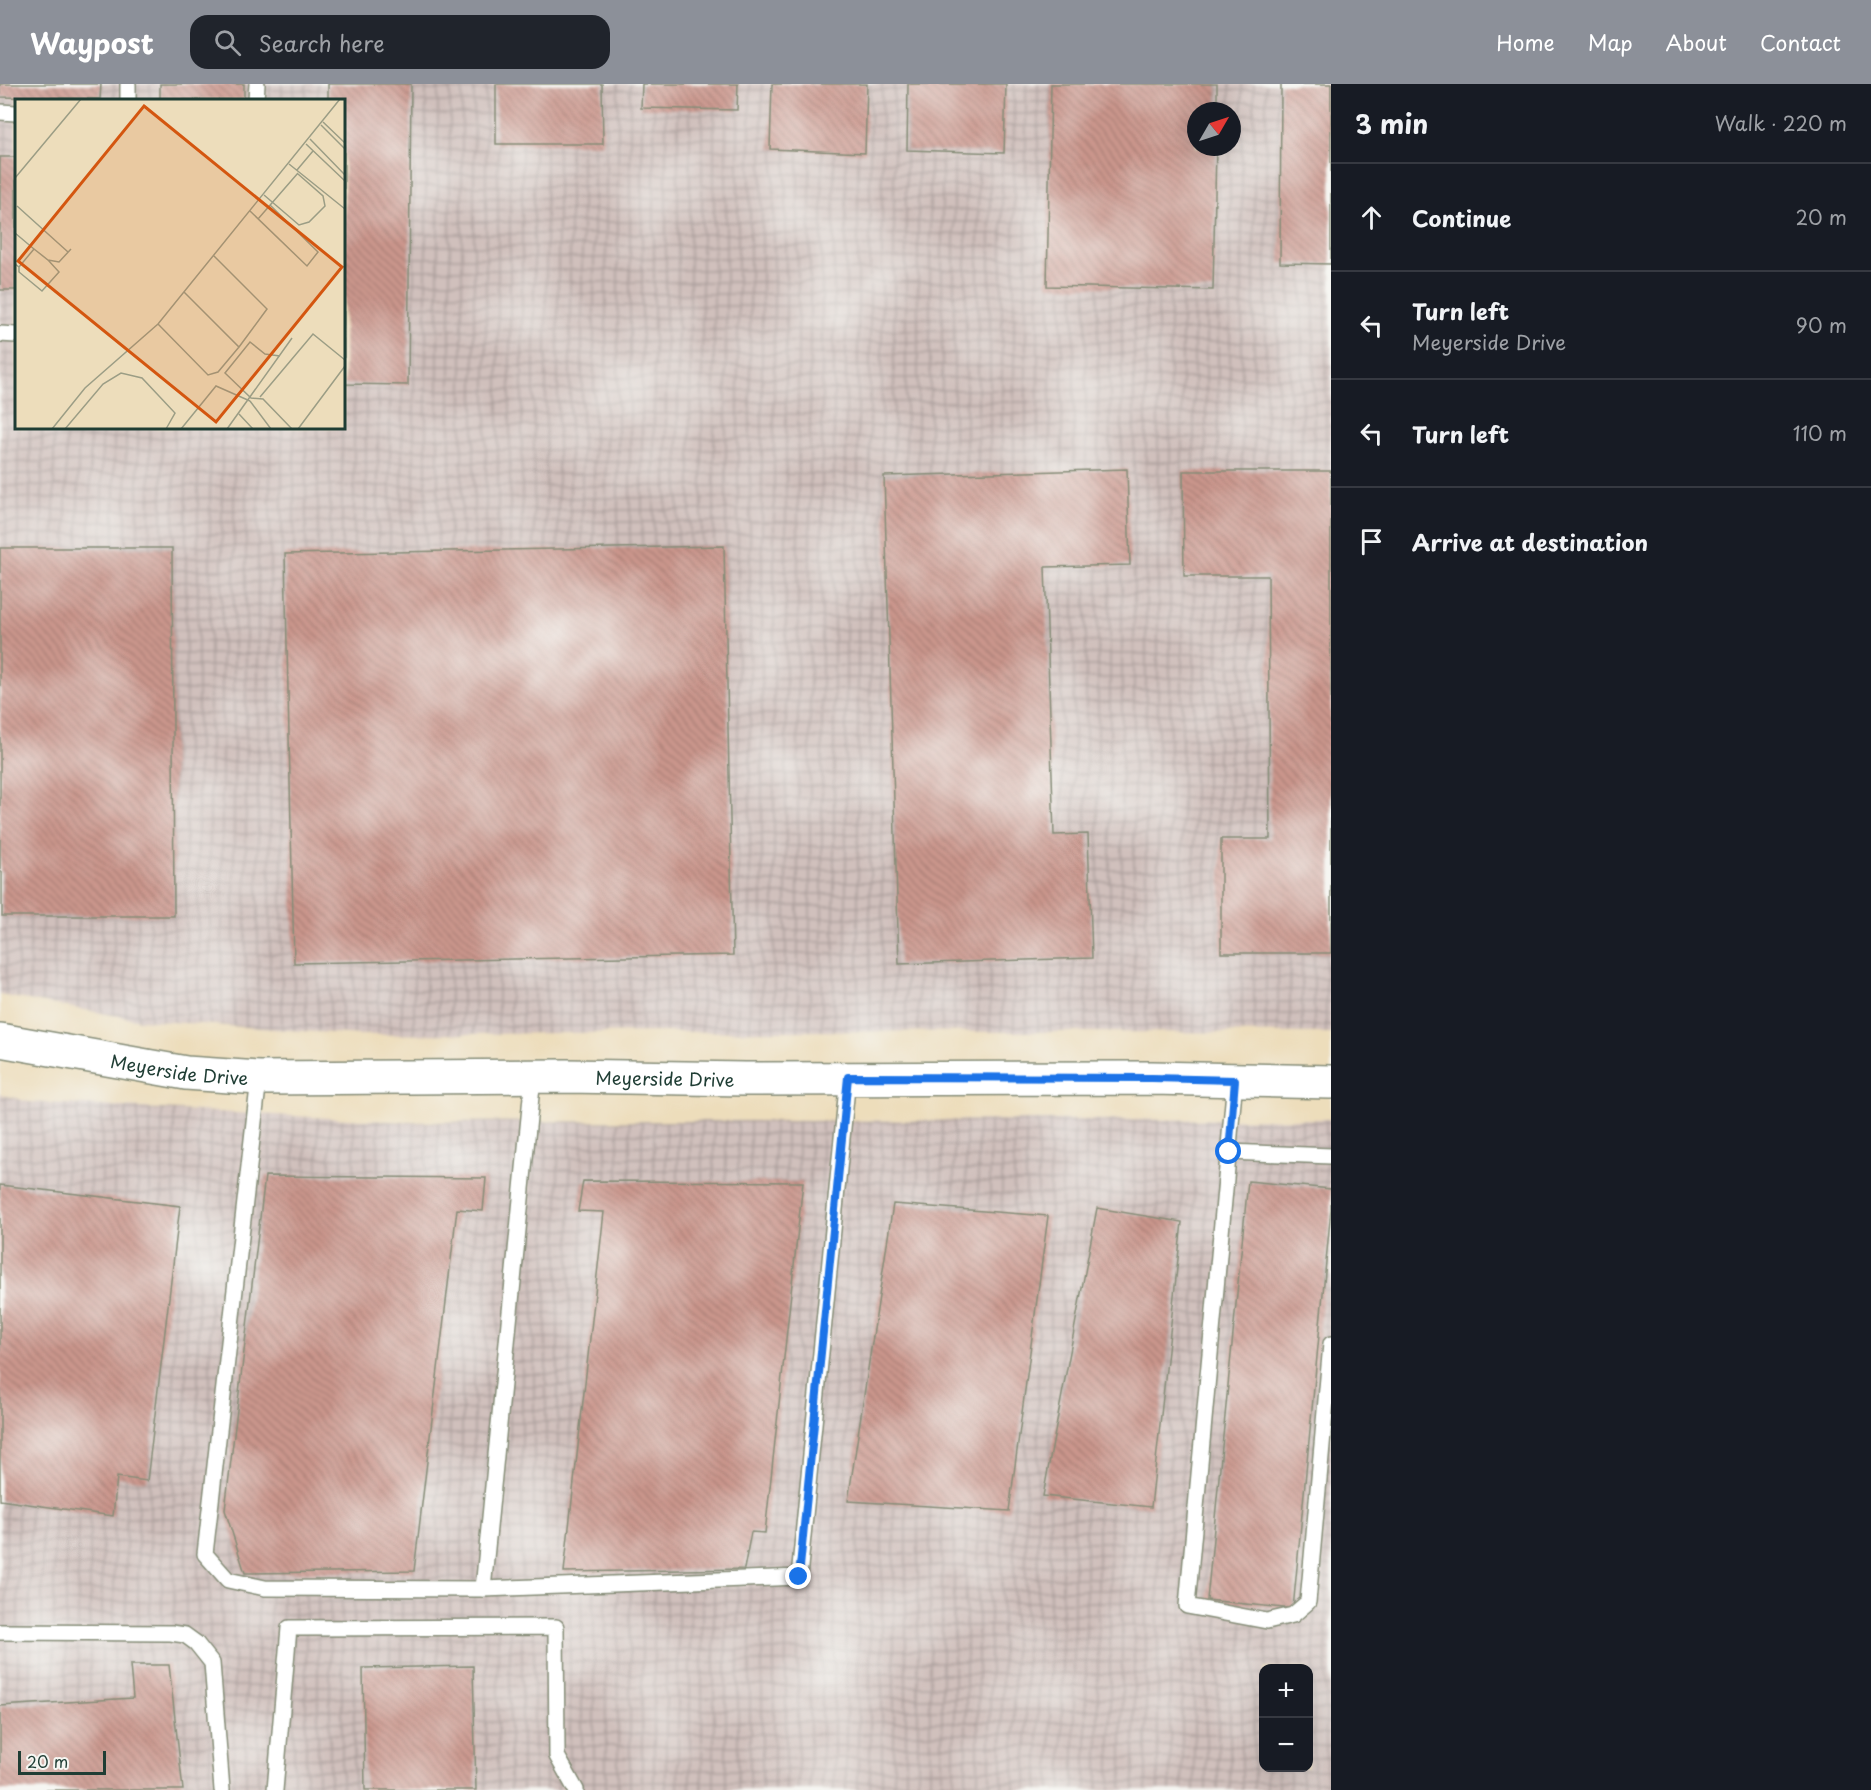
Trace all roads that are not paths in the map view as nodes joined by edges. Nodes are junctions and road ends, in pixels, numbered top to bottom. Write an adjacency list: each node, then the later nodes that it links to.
1 (0, 112): 2 (lane)
2 (15, 113)
3 (0, 334): 4 (lane)
4 (15, 335)
5 (0, 1040): 8 (street, Meyerside Drive)
6 (533, 1076): 7 (street, Meyerside Drive); 8 (street, Meyerside Drive); 14 (lane)
7 (848, 1077): 9 (street, Meyerside Drive); 14 (lane)
8 (259, 1078): 14 (lane)
9 (1235, 1080): 10 (street, Meyerside Drive); 11 (lane)
10 (1331, 1082)
11 (1229, 1152): 12 (lane); 13 (lane)
12 (1331, 1156)
13 (1331, 1344)
14 (483, 1589)
15 (0, 1632): 16 (lane)
16 (222, 1790)
17 (275, 1790): 18 (lane)
18 (576, 1790)

